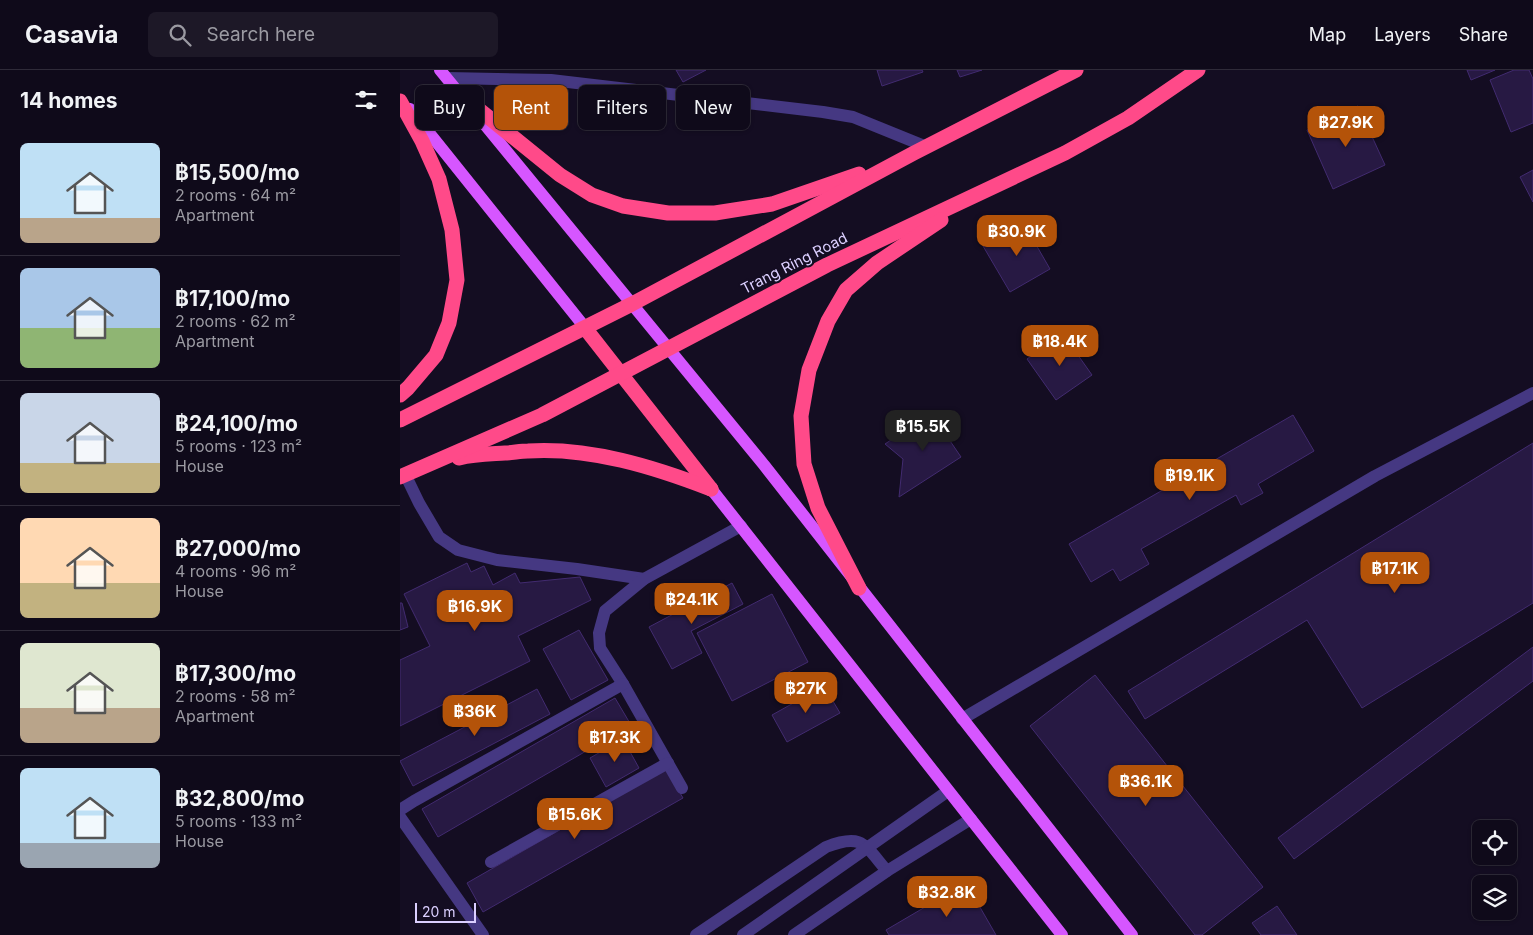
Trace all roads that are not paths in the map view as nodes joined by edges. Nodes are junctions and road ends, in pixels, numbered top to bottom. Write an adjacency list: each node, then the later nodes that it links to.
1 (1076, 70): 8 (highway)
2 (1198, 70): 9 (highway, Trang Ring Road)
3 (444, 74): 4 (main road); 8 (lane)
4 (453, 85)
5 (400, 99): 11 (main road); 15 (highway)
6 (484, 114): 8 (highway)
7 (484, 123): 10 (main road)
8 (920, 150): 10 (highway)
9 (991, 188): 12 (highway, Trang Ring Road); 22 (highway)
10 (632, 304): 11 (highway); 12 (main road)
11 (585, 328): 13 (highway); 16 (highway)
12 (669, 348): 13 (highway, Trang Ring Road); 22 (main road)
13 (621, 373): 17 (highway, Trang Ring Road); 19 (highway)
14 (1533, 393): 24 (lane)
15 (400, 395)
16 (400, 420)
17 (426, 465): 18 (highway, Trang Ring Road); 19 (highway)
18 (403, 475): 21 (lane)
19 (711, 489): 20 (main road)
20 (742, 526): 21 (lane); 27 (main road)
21 (644, 579): 23 (lane)
22 (860, 588): 24 (main road)
23 (623, 684): 25 (lane); 28 (lane)
24 (962, 719): 39 (main road)
25 (668, 763): 26 (lane); 32 (lane)
26 (682, 788)
27 (948, 791): 30 (main road); 31 (lane)
28 (400, 810)
29 (400, 817): 34 (lane)
30 (971, 819): 33 (lane); 38 (main road)
31 (868, 848): 33 (lane); 35 (lane); 36 (lane)
32 (491, 862)
33 (887, 871): 37 (lane)
34 (483, 935)
35 (696, 935)
36 (743, 935)
37 (794, 935)
38 (1062, 935)
39 (1132, 935)

